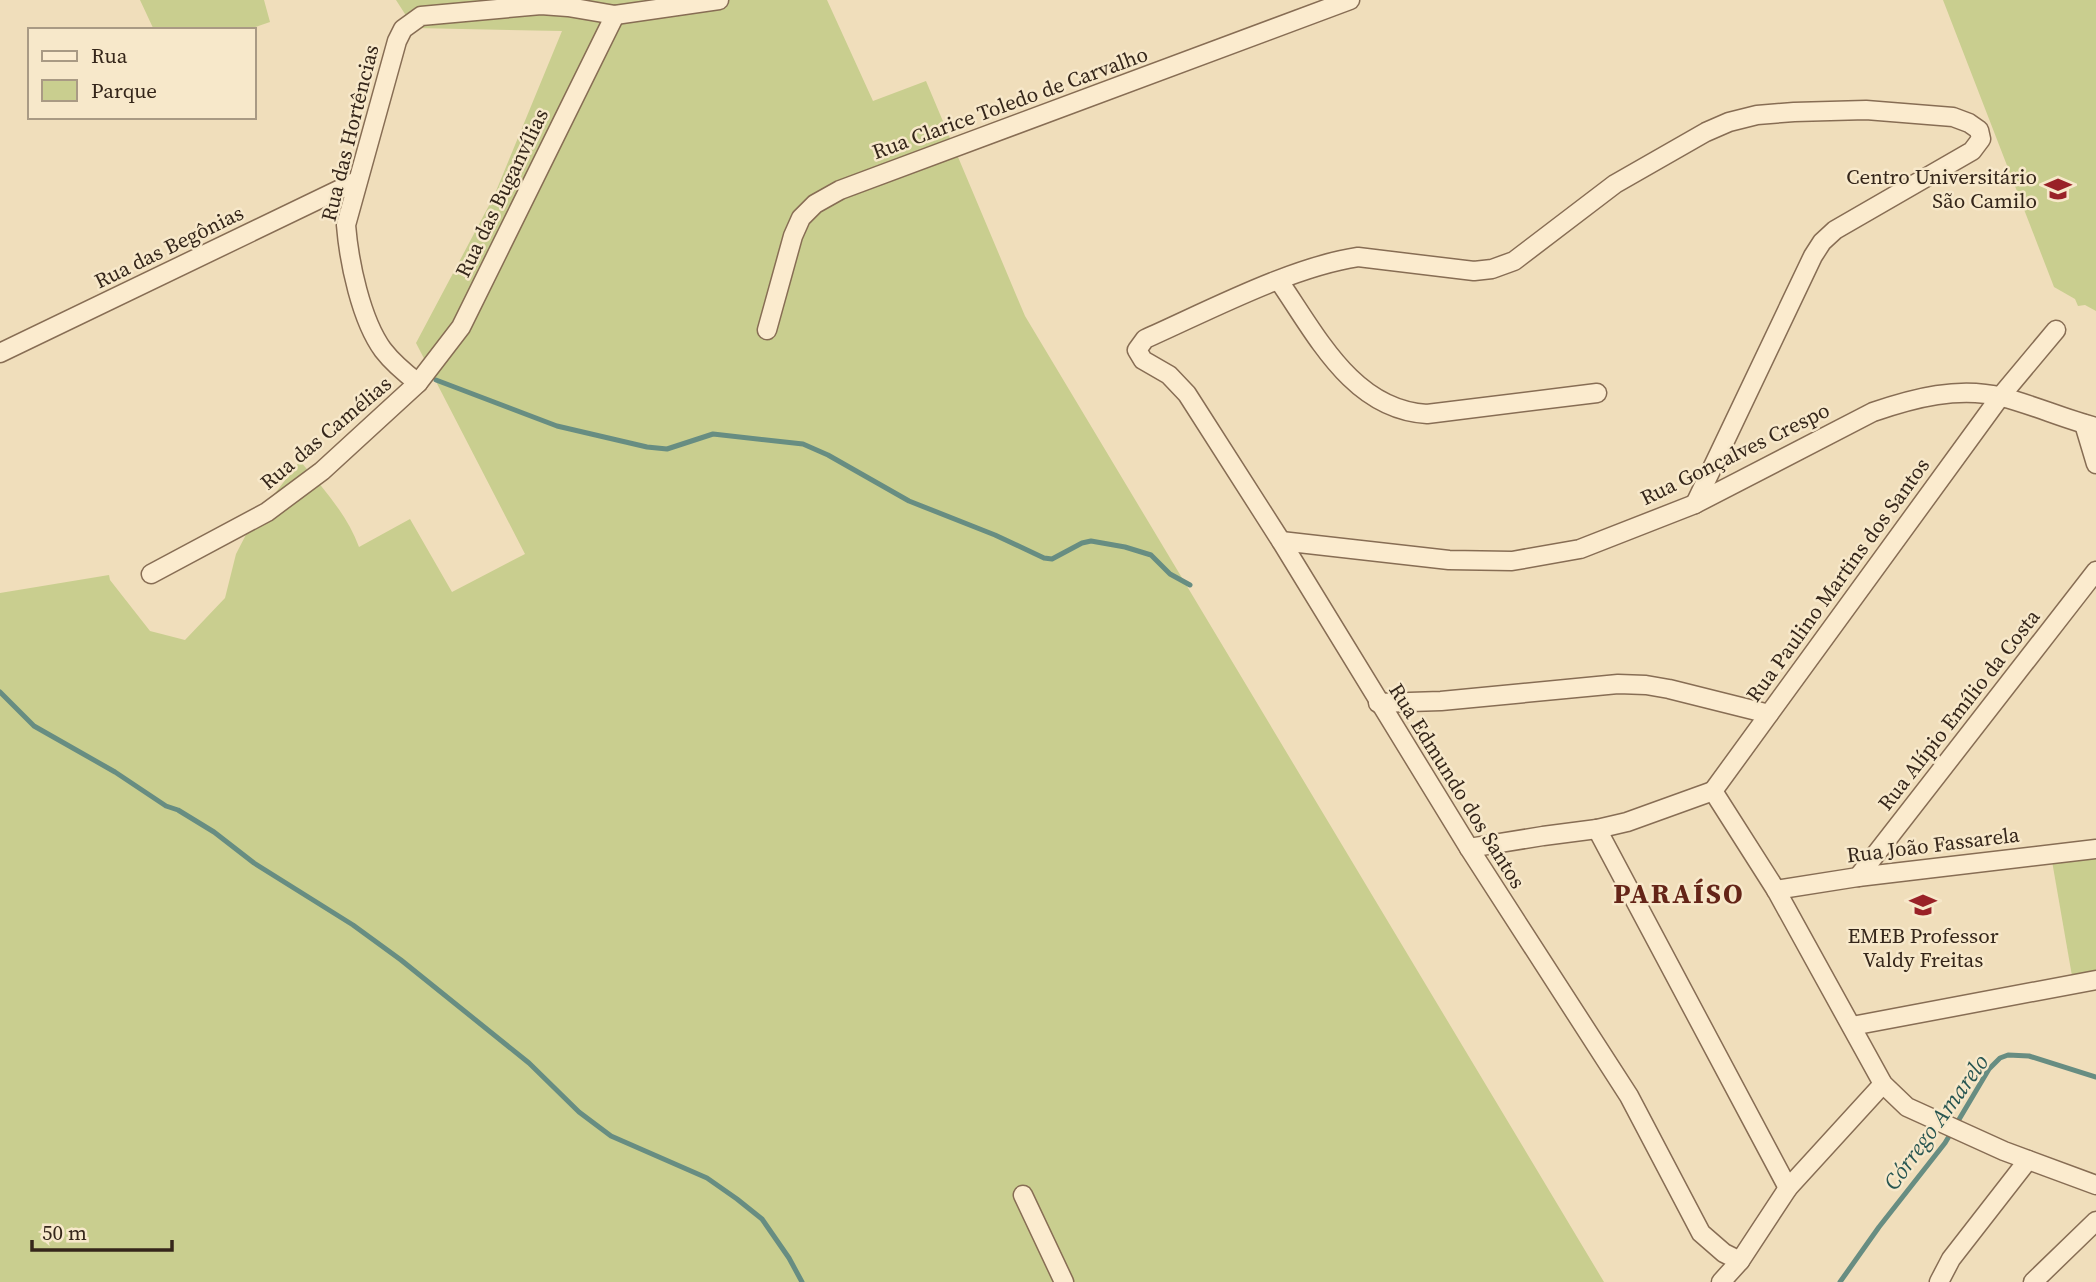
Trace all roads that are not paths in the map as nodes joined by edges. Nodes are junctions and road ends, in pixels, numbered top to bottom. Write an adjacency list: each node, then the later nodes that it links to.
1 (719, 0): 3 (street, Rua das Hortências)
2 (1350, 0): 6 (street, Rua Clarice Toledo de Carvalho)
3 (615, 15): 4 (street, Rua das Hortências); 9 (street, Rua das Buganvílias)
4 (357, 181): 8 (street, Rua das Begônias); 9 (street, Rua das Hortências)
5 (1279, 281): 10 (street); 14 (street); 15 (street, Rua Edmundo dos Santos)
6 (766, 330)
7 (2056, 330): 11 (street, Rua Paulino Martins dos Santos)
8 (0, 353)
9 (418, 383): 17 (street, Rua das Camélias)
10 (1597, 393)
11 (2000, 397): 12 (street, Rua Gonçalves Crespo); 14 (street, Rua Gonçalves Crespo); 19 (street, Rua Paulino Martins dos Santos)
12 (2090, 425): 13 (street)
13 (2096, 464)
14 (1695, 504): 15 (street, Rua Gonçalves Crespo)
15 (1281, 541): 18 (street, Rua Edmundo dos Santos)
16 (2096, 571): 24 (street, Rua Alípio Emílio da Costa)
17 (151, 574)
18 (1378, 704): 19 (street); 22 (street, Rua Edmundo dos Santos)
19 (1769, 714): 20 (street, Rua Paulino Martins dos Santos)
20 (1713, 791): 21 (street); 25 (street)
21 (1597, 829): 22 (street); 31 (street)
22 (1469, 848): 34 (street, Rua Edmundo dos Santos)
23 (2096, 849): 24 (street, Rua João Fassarela)
24 (1858, 877): 25 (street, Rua João Fassarela)
25 (1776, 890): 27 (street)
26 (2096, 980): 27 (street)
27 (1852, 1026): 28 (street)
28 (1883, 1084): 29 (street); 31 (street)
29 (2028, 1160): 30 (street); 37 (street)
30 (2096, 1185)
31 (1788, 1188): 34 (street)
32 (1023, 1195): 35 (street)
33 (2092, 1229): 38 (street)
34 (1740, 1261): 36 (street)
35 (1064, 1282)
36 (1721, 1282)
37 (1939, 1282)
38 (2033, 1282)

